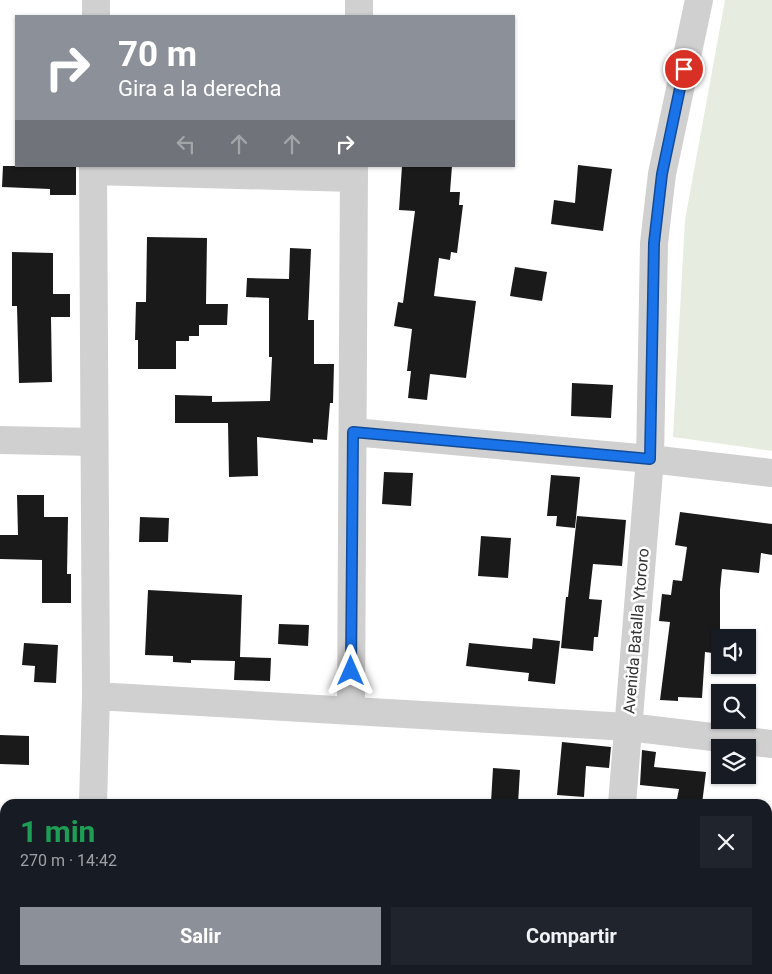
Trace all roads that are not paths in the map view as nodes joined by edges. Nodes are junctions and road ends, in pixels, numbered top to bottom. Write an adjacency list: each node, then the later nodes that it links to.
1 (96, 0): 4 (street)
2 (359, 0): 5 (street)
3 (699, 0): 11 (street, Avenida Batalla Ytororo)
4 (96, 15)
5 (359, 15)
6 (93, 169): 7 (street); 10 (street)
7 (354, 172): 8 (street)
8 (353, 432): 11 (street); 14 (street)
9 (0, 440): 10 (street)
10 (93, 442): 13 (street)
11 (650, 459): 12 (street); 15 (street, Avenida Batalla Ytororo)
12 (772, 473)
13 (96, 696): 14 (street); 17 (street)
14 (351, 711): 15 (street)
15 (628, 727): 16 (street); 18 (street, Avenida Batalla Ytororo)
16 (772, 744)
17 (93, 799)
18 (622, 799)

